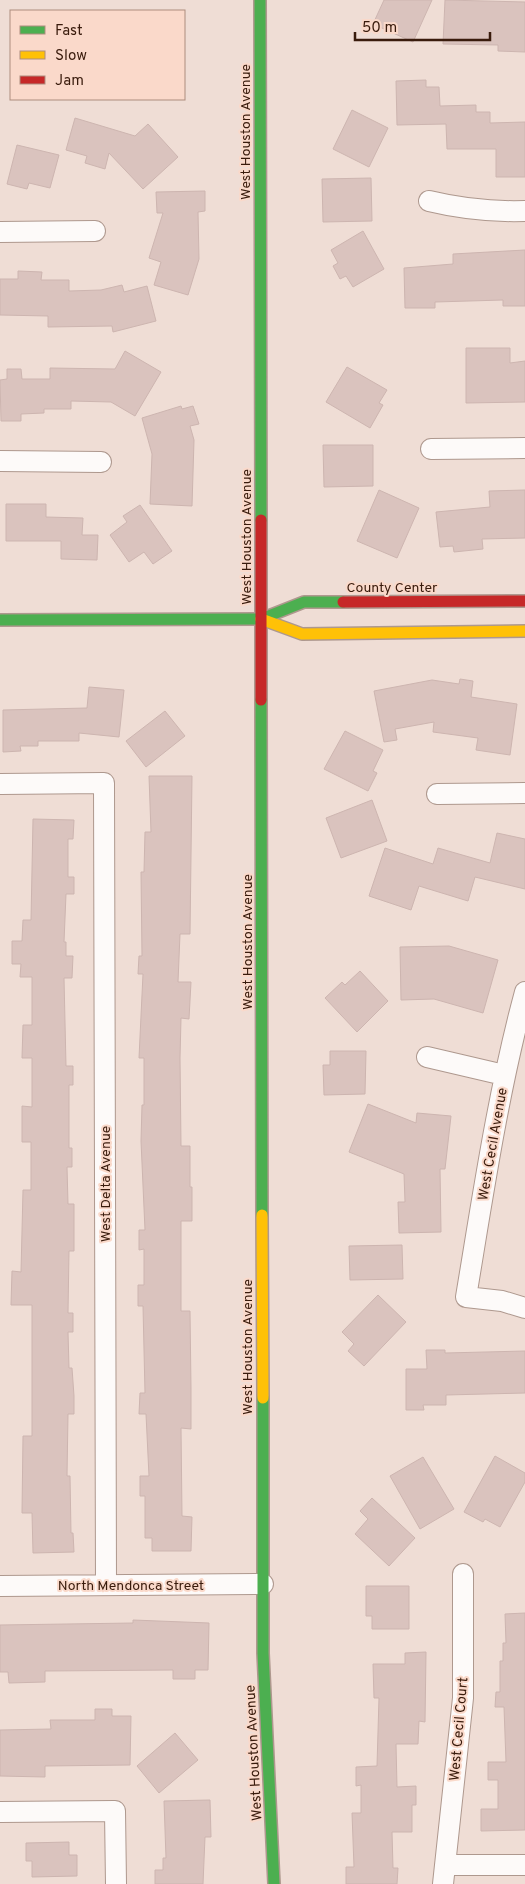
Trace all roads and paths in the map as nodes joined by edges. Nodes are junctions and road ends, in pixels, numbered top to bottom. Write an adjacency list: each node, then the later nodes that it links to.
1 (260, 0): 11 (main road, West Houston Avenue)
2 (429, 201): 3 (street)
3 (525, 211)
4 (95, 231): 5 (street)
5 (0, 232)
6 (525, 448): 7 (street)
7 (431, 449)
8 (0, 461): 9 (street)
9 (100, 462)
10 (525, 601): 11 (main road, County Center)
11 (261, 619): 12 (main road, County Center); 13 (main road, County Center); 22 (main road, West Houston Avenue)
12 (0, 620)
13 (525, 631)
14 (0, 784): 23 (street, West Delta Avenue)
15 (437, 794): 16 (street)
16 (525, 794)
17 (525, 992): 19 (street, West Cecil Avenue)
18 (427, 1057): 19 (street)
19 (504, 1075): 20 (street, West Cecil Avenue)
20 (525, 1308)
21 (463, 1574): 27 (street, West Cecil Court)
22 (263, 1584): 23 (street, North Mendonca Street); 29 (main road, West Houston Avenue)
23 (106, 1585): 24 (street, North Mendonca Street)
24 (0, 1586)
25 (0, 1812): 28 (street)
26 (525, 1865): 27 (street)
27 (444, 1875)
28 (116, 1884)
29 (274, 1884)

